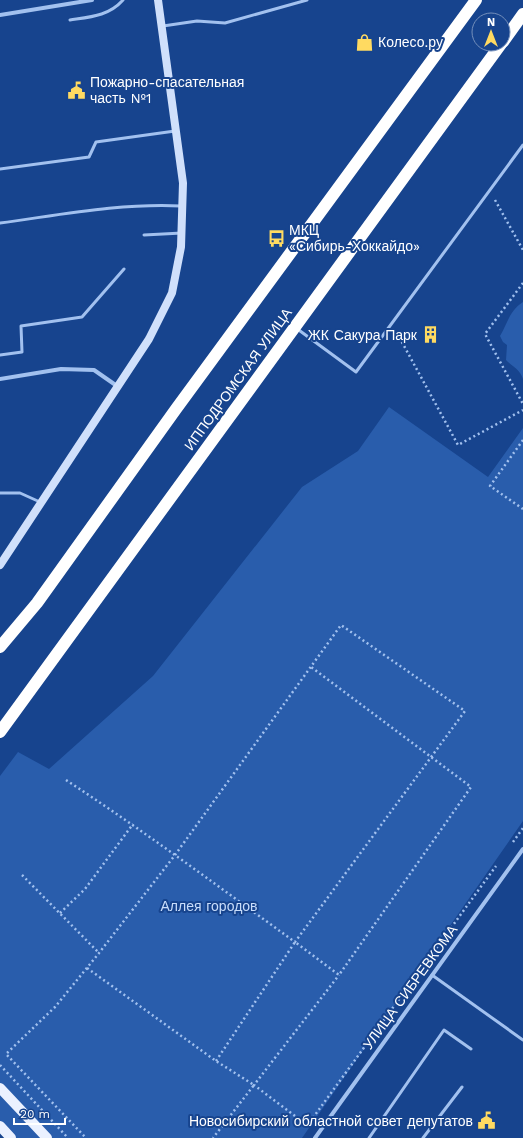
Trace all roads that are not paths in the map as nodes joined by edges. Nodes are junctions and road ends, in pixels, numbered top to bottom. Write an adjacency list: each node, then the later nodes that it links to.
1 (92, 0): 7 (street)
2 (123, 0): 8 (lane)
3 (158, 0): 9 (street)
4 (307, 0): 9 (lane)
5 (476, 0): 27 (highway)
6 (523, 14): 10 (highway)
7 (0, 15)
8 (70, 20)
9 (162, 26): 12 (street)
10 (511, 31)
11 (495, 52): 20 (highway, ИППОДРОМСКАЯ УЛИЦА)
12 (177, 130): 14 (lane); 15 (street)
13 (523, 145): 20 (lane)
14 (0, 169)
15 (182, 206): 16 (lane); 17 (street)
16 (0, 223)
17 (182, 233): 18 (lane); 23 (street)
18 (144, 235)
19 (124, 269): 21 (lane)
20 (295, 327): 28 (highway, ИППОДРОМСКАЯ УЛИЦА)
21 (0, 355)
22 (0, 379): 23 (street)
23 (117, 386): 25 (street)
24 (0, 493): 25 (lane)
25 (40, 502): 26 (street)
26 (0, 564)
27 (0, 647)
28 (0, 732)
29 (523, 849): 30 (street, УЛИЦА СИБРЕВКОМА)
30 (432, 974): 31 (lane); 38 (street, УЛИЦА СИБРЕВКОМА)
31 (523, 1040)
32 (471, 1049): 39 (lane)
33 (462, 1087): 40 (lane)
34 (0, 1088): 37 (main road)
35 (0, 1126): 36 (main road)
36 (11, 1138)
37 (47, 1138)
38 (315, 1138)
39 (369, 1138)
40 (423, 1138)

